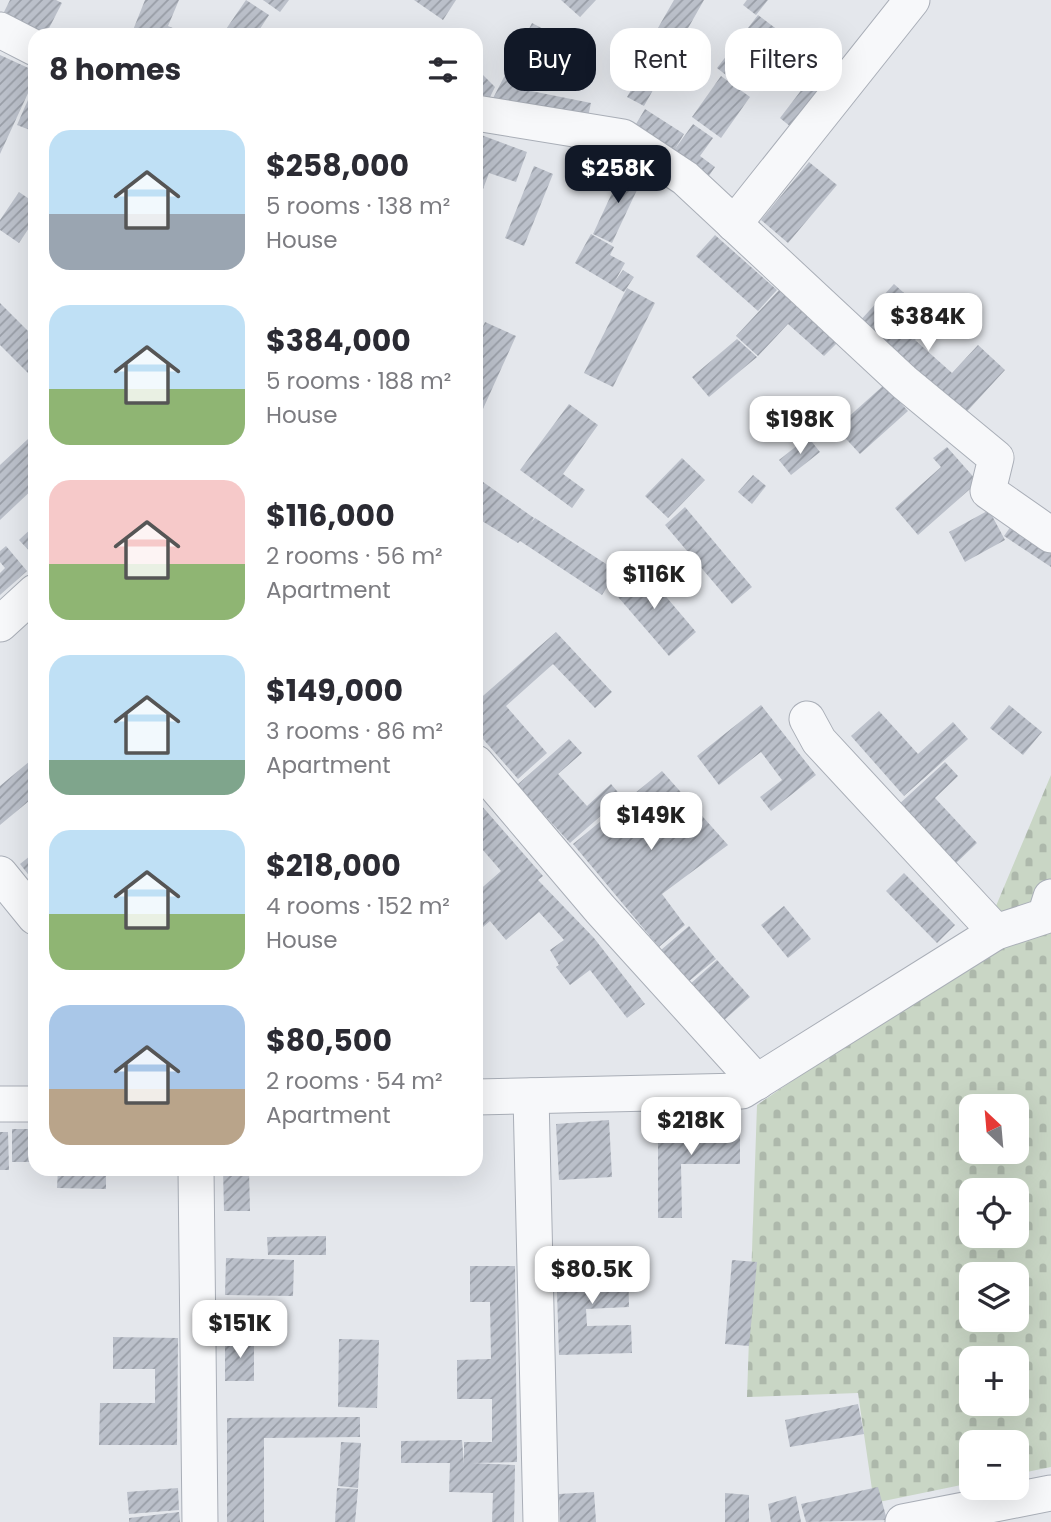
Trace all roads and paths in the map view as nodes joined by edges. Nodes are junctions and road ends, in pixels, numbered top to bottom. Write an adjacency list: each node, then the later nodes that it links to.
1 (912, 0): 5 (street)
2 (0, 30): 3 (street)
3 (28, 44)
4 (483, 114): 5 (street)
5 (734, 224): 6 (street)
6 (1051, 535)
7 (28, 598): 8 (street)
8 (0, 624)
9 (807, 719): 14 (street)
10 (483, 771): 15 (street)
11 (0, 874): 13 (street)
12 (1051, 897): 14 (street)
13 (28, 908)
14 (996, 932): 15 (street)
15 (757, 1082): 16 (street)
16 (531, 1096): 17 (street); 23 (street)
17 (483, 1097)
18 (0, 1104): 19 (street)
19 (28, 1104)
20 (196, 1176): 22 (street)
21 (1051, 1493): 24 (street)
22 (200, 1522)
23 (541, 1522)
24 (903, 1522)

